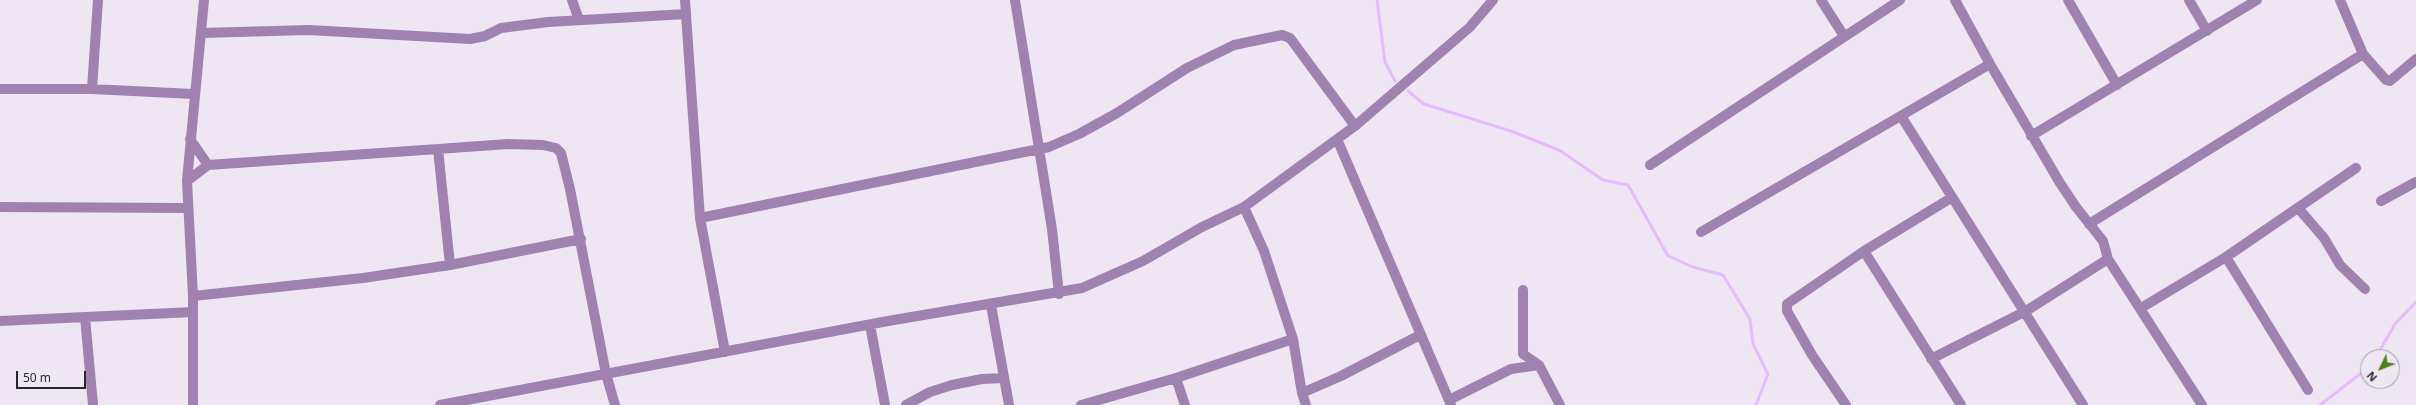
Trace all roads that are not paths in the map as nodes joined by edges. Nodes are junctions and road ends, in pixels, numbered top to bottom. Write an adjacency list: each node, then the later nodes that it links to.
1 (98, 0): 24 (street)
2 (204, 0): 17 (street)
3 (572, 0): 15 (street)
4 (685, 0): 14 (street)
5 (1015, 0): 32 (street)
6 (1493, 0): 27 (street)
7 (1821, 0): 18 (street)
8 (1900, 0): 18 (street)
9 (1955, 0): 21 (street)
10 (2068, 0): 22 (street)
11 (2189, 0): 16 (street)
12 (2258, 0): 16 (street)
13 (2340, 0): 19 (street)
14 (686, 14): 15 (street); 44 (street)
15 (579, 20): 17 (street)
16 (2207, 31): 22 (street)
17 (202, 34): 25 (street)
18 (1844, 36): 34 (street)
19 (2364, 54): 20 (street); 45 (street)
20 (2416, 59)
21 (1990, 64): 26 (street); 28 (street)
22 (2117, 85): 28 (street)
23 (0, 89): 24 (street)
24 (92, 89): 25 (street)
25 (193, 94): 29 (street)
26 (1901, 116): 38 (street); 46 (street)
27 (1354, 126): 30 (street); 32 (street)
28 (2031, 136): 45 (street)
29 (190, 139): 33 (street); 36 (street)
30 (1337, 139): 41 (street); 63 (street)
31 (438, 149): 33 (street); 47 (street); 51 (street)
32 (1038, 150): 44 (street); 54 (street)
33 (208, 165): 36 (street)
34 (1650, 165)
35 (2356, 168): 43 (street)
36 (187, 180): 42 (street)
37 (2416, 182): 39 (street)
38 (1951, 198): 48 (street); 58 (street)
39 (2381, 201)
40 (0, 207): 42 (street)
41 (1244, 207): 54 (street); 64 (street)
42 (187, 208): 55 (street)
43 (2298, 208): 49 (street); 52 (street)
44 (700, 218): 65 (street)
45 (2089, 224): 50 (street)
46 (1701, 232)
47 (581, 239): 51 (street); 68 (street)
48 (1864, 251): 66 (street); 86 (street)
49 (2226, 257): 57 (street); 71 (street)
50 (2108, 259): 57 (street); 58 (street)
51 (450, 265): 55 (street)
52 (2365, 289)
53 (1523, 290): 67 (street)
54 (1059, 294): 56 (street)
55 (193, 296): 59 (street)
56 (991, 305): 62 (street); 69 (street)
57 (2141, 308): 89 (street)
58 (2026, 311): 66 (street); 88 (street)
59 (193, 312): 60 (street); 76 (street)
60 (85, 317): 61 (street); 75 (street)
61 (0, 321)
62 (870, 325): 65 (street); 79 (street)
63 (1420, 335): 72 (street); 74 (street)
64 (1293, 339): 70 (street); 72 (street)
65 (725, 352): 68 (street)
66 (1931, 359): 87 (street)
67 (1539, 365): 74 (street); 85 (street)
68 (606, 374): 77 (street); 78 (street)
69 (1004, 378): 80 (street); 81 (street)
70 (1176, 378): 73 (street); 83 (street)
71 (2308, 390)
72 (1302, 393): 84 (street)
73 (1105, 402): 82 (street)
74 (1450, 402)
75 (93, 405)
76 (193, 405)
77 (440, 405)
78 (615, 405)
79 (884, 405)
80 (906, 405)
81 (1009, 405)
82 (1081, 405)
83 (1184, 405)
84 (1306, 405)
85 (1560, 405)
86 (1846, 405)
87 (1961, 405)
88 (2083, 405)
89 (2202, 405)

